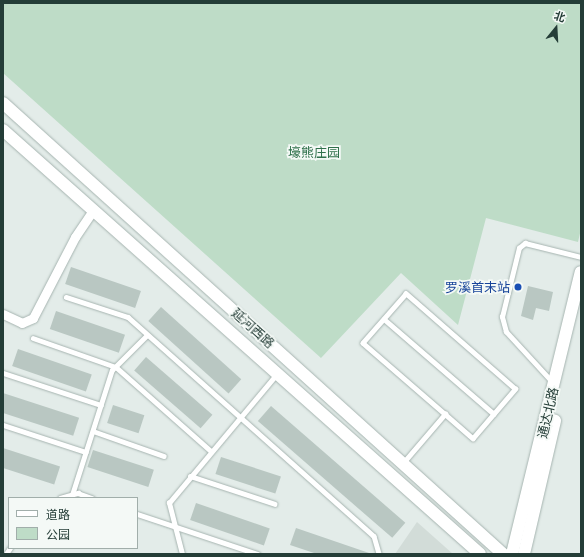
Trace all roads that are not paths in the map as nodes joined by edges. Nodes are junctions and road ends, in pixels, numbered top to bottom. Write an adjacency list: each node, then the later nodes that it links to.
1 (3, 103): 25 (street, 延河西路)
2 (3, 130): 3 (street, 延河西路)
3 (93, 210): 8 (street); 14 (street, 延河西路)
4 (581, 257): 15 (lane)
5 (581, 272): 15 (street, 通达北路)
6 (66, 297): 10 (lane)
7 (581, 306): 39 (street, 通达北路)
8 (3, 314)
9 (384, 319): 17 (lane); 18 (lane); 18 (lane)
10 (147, 335): 12 (lane); 19 (lane)
11 (33, 338): 12 (lane)
12 (116, 367): 16 (lane); 22 (lane)
13 (3, 373): 16 (lane)
14 (277, 374): 19 (lane); 36 (street, 延河西路)
15 (555, 384): 38 (street, 通达北路)
16 (101, 405): 21 (lane)
17 (445, 414): 18 (lane); 25 (lane)
18 (494, 414)
19 (240, 418): 22 (lane); 35 (lane)
20 (3, 425): 23 (lane)
21 (93, 431): 23 (lane); 24 (lane)
22 (211, 451): 26 (lane)
23 (86, 452): 27 (lane)
24 (164, 456)
25 (403, 463): 37 (street, 延河西路)
26 (190, 476): 30 (lane); 32 (lane)
27 (72, 495): 28 (lane); 29 (lane)
28 (64, 497)
29 (89, 497)
30 (275, 504)
31 (138, 514): 32 (lane)
32 (174, 526): 33 (lane); 34 (lane)
33 (182, 554)
34 (258, 554)
35 (379, 554)
36 (480, 554)
37 (503, 554)
38 (512, 554)
39 (524, 554)

